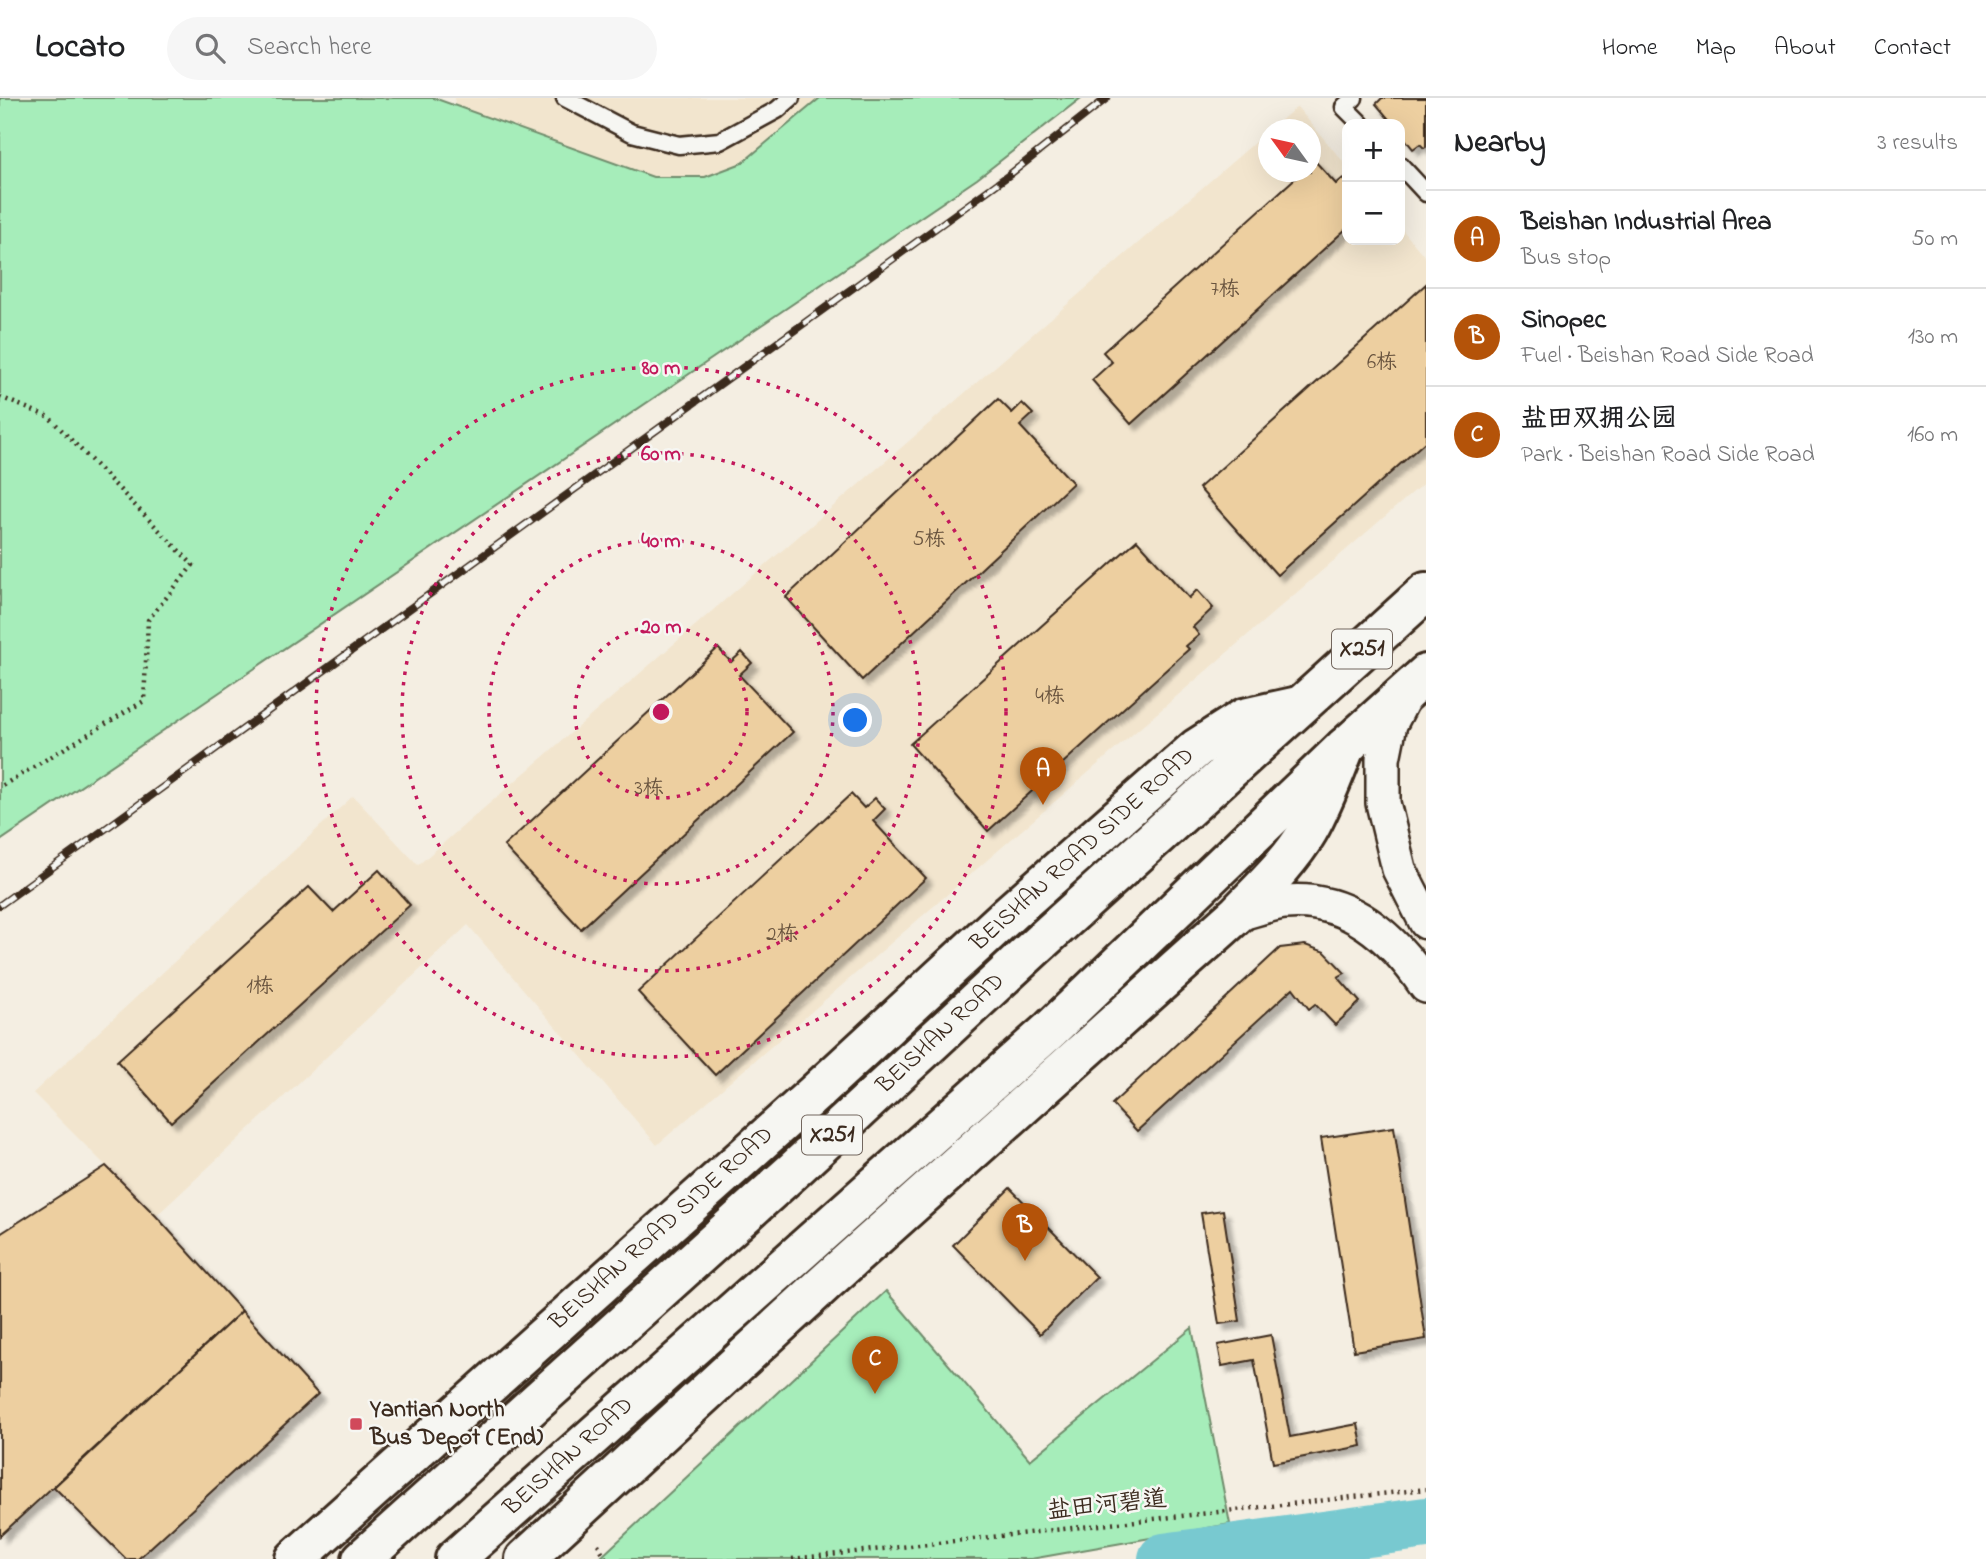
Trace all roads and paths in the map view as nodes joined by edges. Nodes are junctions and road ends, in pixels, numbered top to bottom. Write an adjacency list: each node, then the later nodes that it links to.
1 (565, 98): 2 (lane)
2 (791, 98)
3 (1353, 98): 4 (lane)
4 (1356, 119)
5 (1405, 170): 6 (lane)
6 (1426, 193)
7 (0, 397): 12 (path)
8 (1426, 592): 10 (main road, BEISHAN ROAD / X251)
9 (1417, 682): 11 (main road, BEISHAN ROAD / X251); 14 (street)
10 (1297, 706): 18 (main road, BEISHAN ROAD SIDE ROAD); 19 (main road, BEISHAN ROAD / X251)
11 (1345, 747): 13 (main road); 20 (main road, BEISHAN ROAD / X251)
12 (0, 787)
13 (1237, 914): 15 (street); 21 (main road)
14 (1426, 922)
15 (1426, 986)
16 (1426, 1489): 23 (path, 盐田河碧道)
17 (598, 1544): 22 (path)
18 (295, 1559)
19 (362, 1559)
20 (455, 1559)
21 (525, 1559)
22 (606, 1559)
23 (792, 1559)

